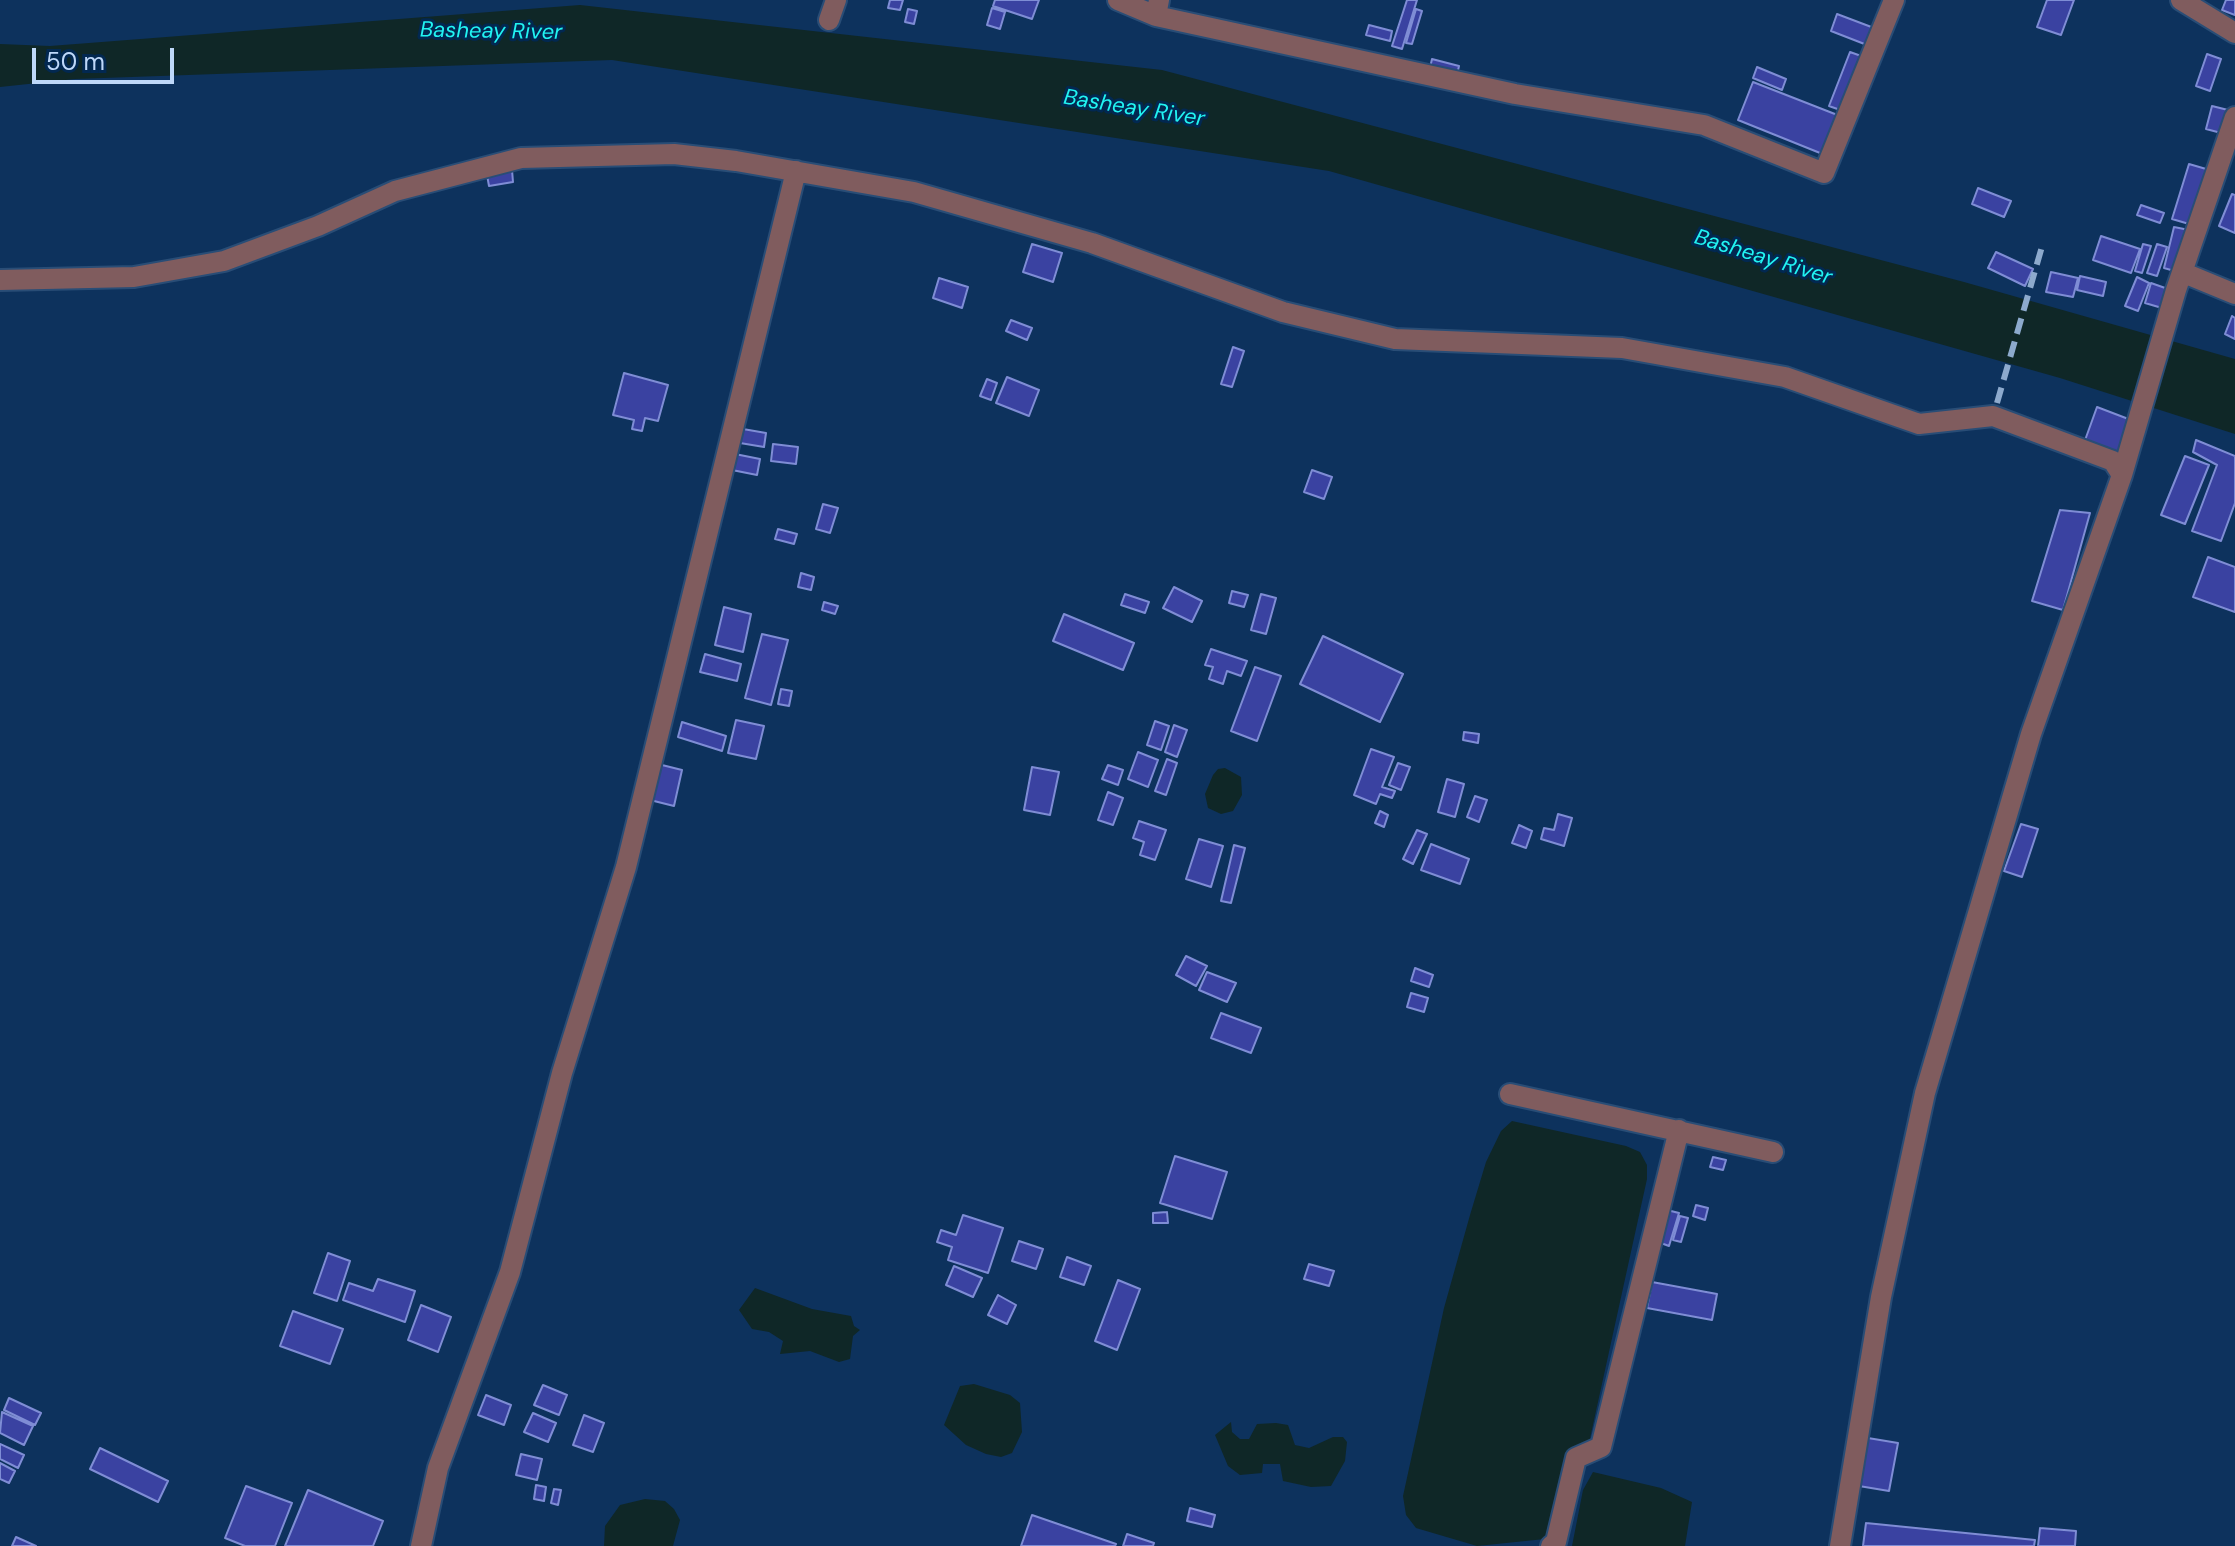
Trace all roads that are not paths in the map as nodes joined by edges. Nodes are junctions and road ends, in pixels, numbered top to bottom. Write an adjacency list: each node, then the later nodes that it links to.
1 (1118, 0): 4 (street)
2 (1894, 0): 4 (street)
3 (2194, 4): 5 (street)
4 (1158, 8)
5 (2235, 33)
6 (2235, 117): 9 (street)
7 (796, 171): 8 (street); 11 (street); 15 (street)
8 (0, 280)
9 (2180, 282): 10 (street); 11 (street)
10 (2235, 294)
11 (2123, 468): 17 (street)
12 (1510, 1094): 13 (street)
13 (1679, 1130): 14 (street); 16 (street)
14 (1773, 1152)
15 (421, 1546)
16 (1551, 1546)
17 (1840, 1546)

